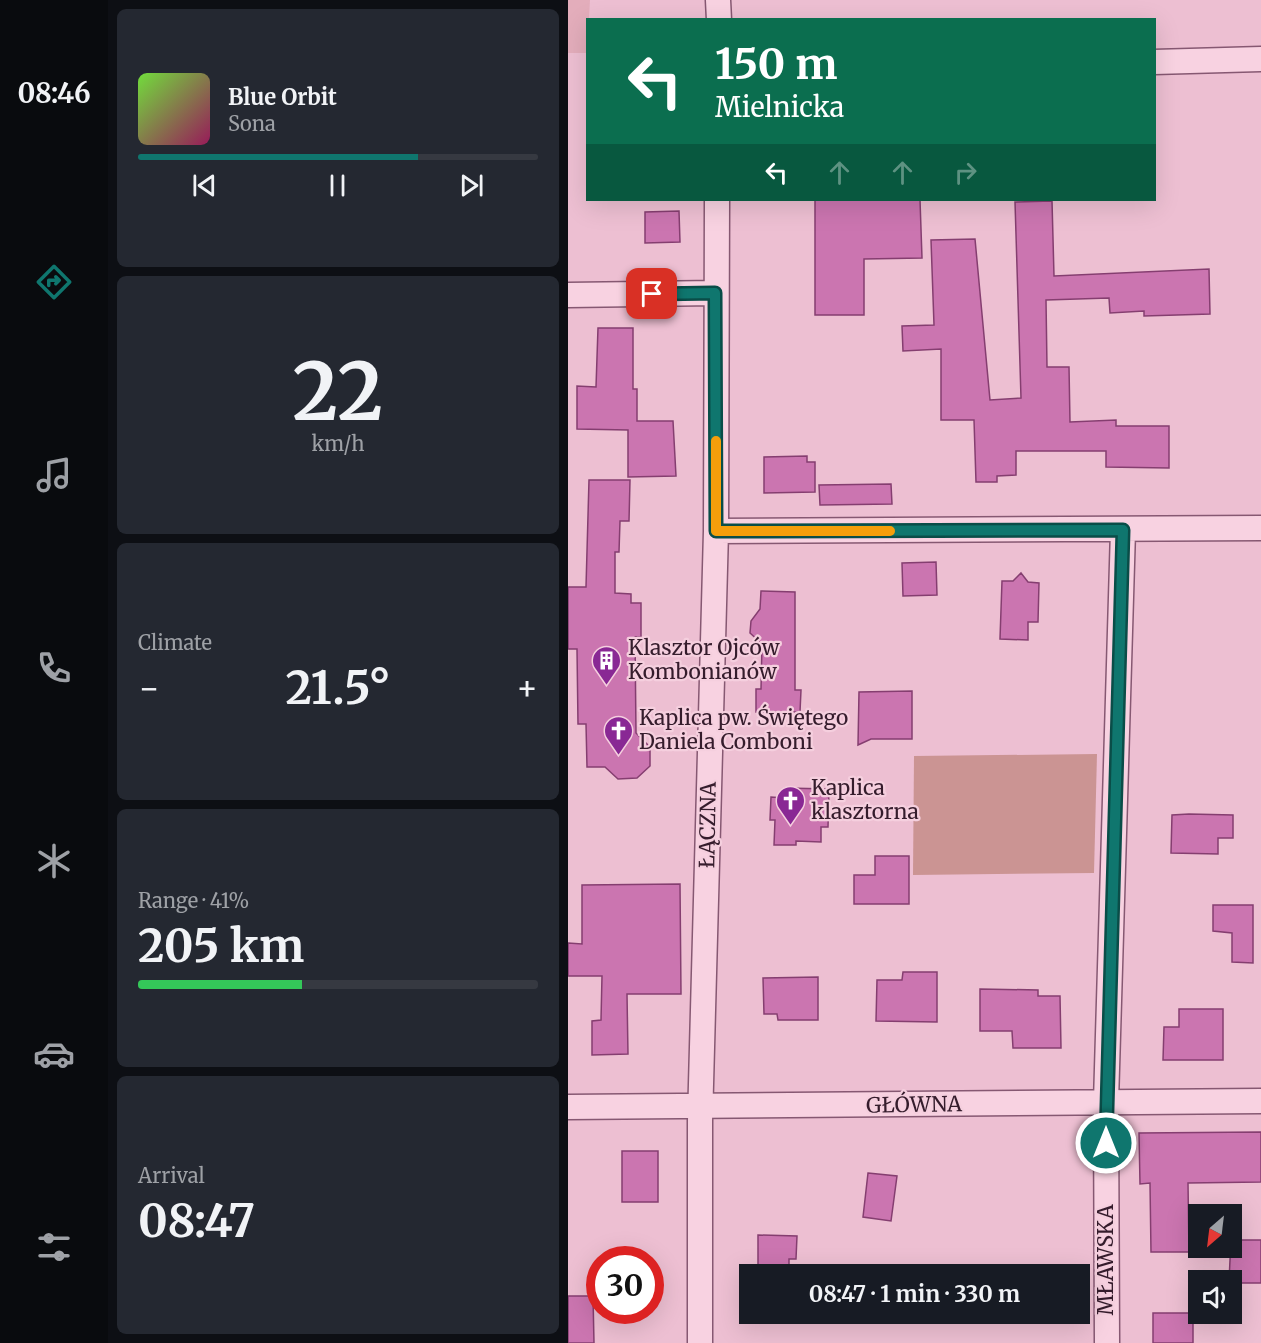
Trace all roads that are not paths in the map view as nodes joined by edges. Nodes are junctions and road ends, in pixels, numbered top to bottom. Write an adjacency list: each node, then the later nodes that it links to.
1 (718, 0): 2 (street)
2 (719, 18)
3 (1261, 59): 4 (street)
4 (1156, 62)
5 (717, 201): 6 (street, ŁĄCZNA)
6 (715, 293): 7 (street); 10 (street, ŁĄCZNA)
7 (568, 295)
8 (1261, 528): 9 (street)
9 (1123, 530): 10 (street); 12 (street, MŁAWSKA)
10 (716, 531): 14 (street, ŁĄCZNA)
11 (1261, 1101): 12 (street, GŁÓWNA)
12 (1106, 1102): 14 (street, GŁÓWNA); 16 (street, MŁAWSKA)
13 (568, 1107): 14 (street, GŁÓWNA)
14 (701, 1108): 15 (street, ŁĄCZNA)
15 (700, 1343)
16 (1106, 1343)

